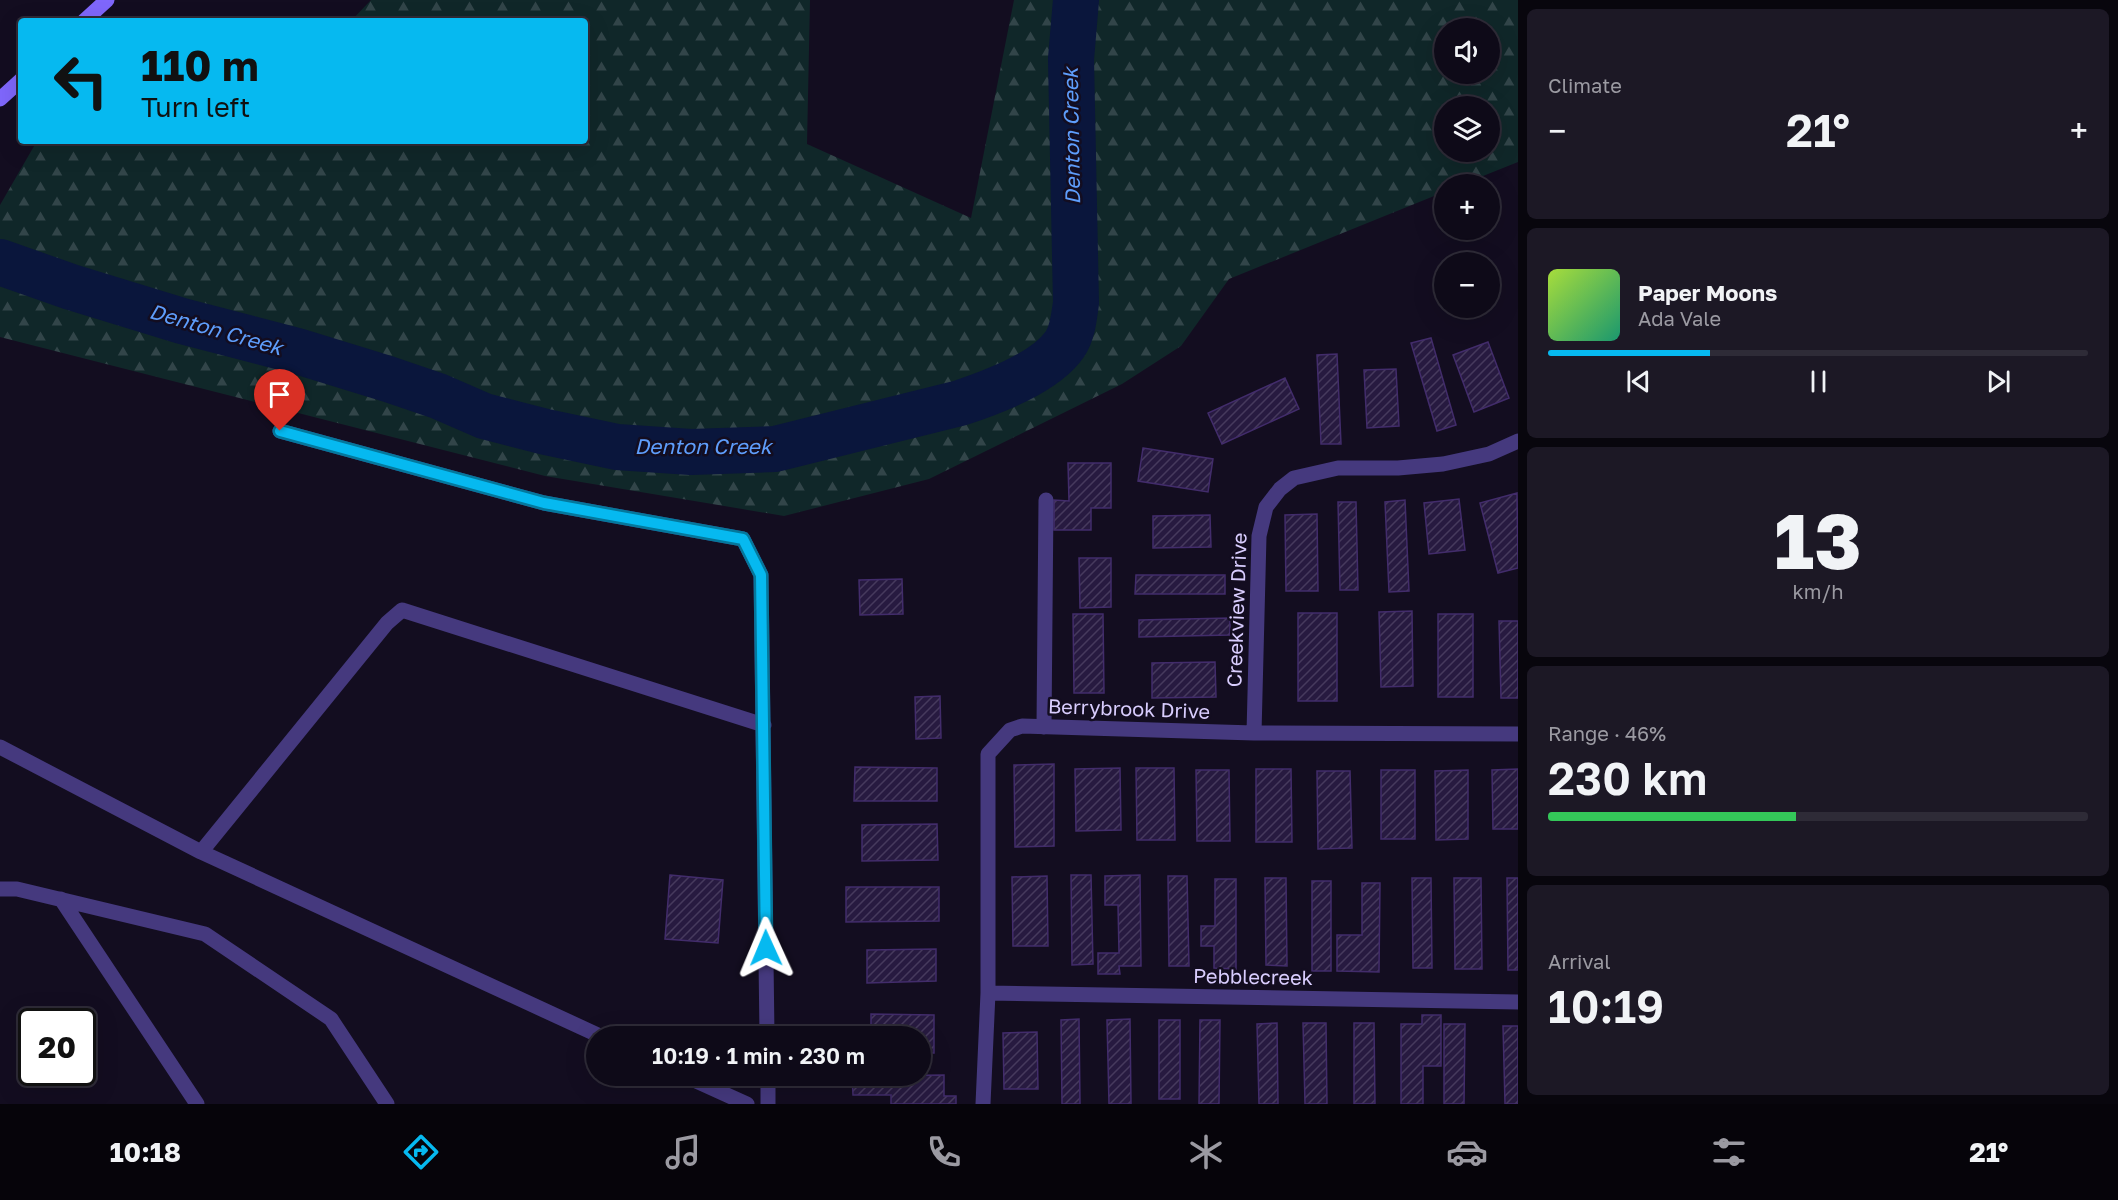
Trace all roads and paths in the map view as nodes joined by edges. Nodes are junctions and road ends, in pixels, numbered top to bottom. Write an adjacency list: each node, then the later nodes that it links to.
1 (107, 0): 2 (main road)
2 (87, 18)
3 (18, 83): 4 (main road)
4 (0, 99)
5 (280, 431): 8 (street)
6 (1518, 441): 10 (street, Creekview Drive)
7 (1046, 500): 9 (street)
8 (764, 725): 13 (street); 18 (street)
9 (1044, 727): 10 (street, Berrybrook Drive); 16 (street, Berrybrook Drive)
10 (1254, 733): 11 (street, Berrybrook Drive)
11 (1518, 734)
12 (0, 747): 13 (street)
13 (201, 852): 19 (street)
14 (0, 889): 15 (street)
15 (61, 899): 22 (street); 23 (street)
16 (988, 993): 17 (street, Pebblecreek); 26 (street, Berrybrook Drive)
17 (1518, 1002)
18 (767, 1026)
19 (586, 1030)
20 (707, 1086): 24 (street)
21 (768, 1086): 25 (street)
22 (197, 1104)
23 (387, 1104)
24 (747, 1104)
25 (768, 1104)
26 (983, 1104)

